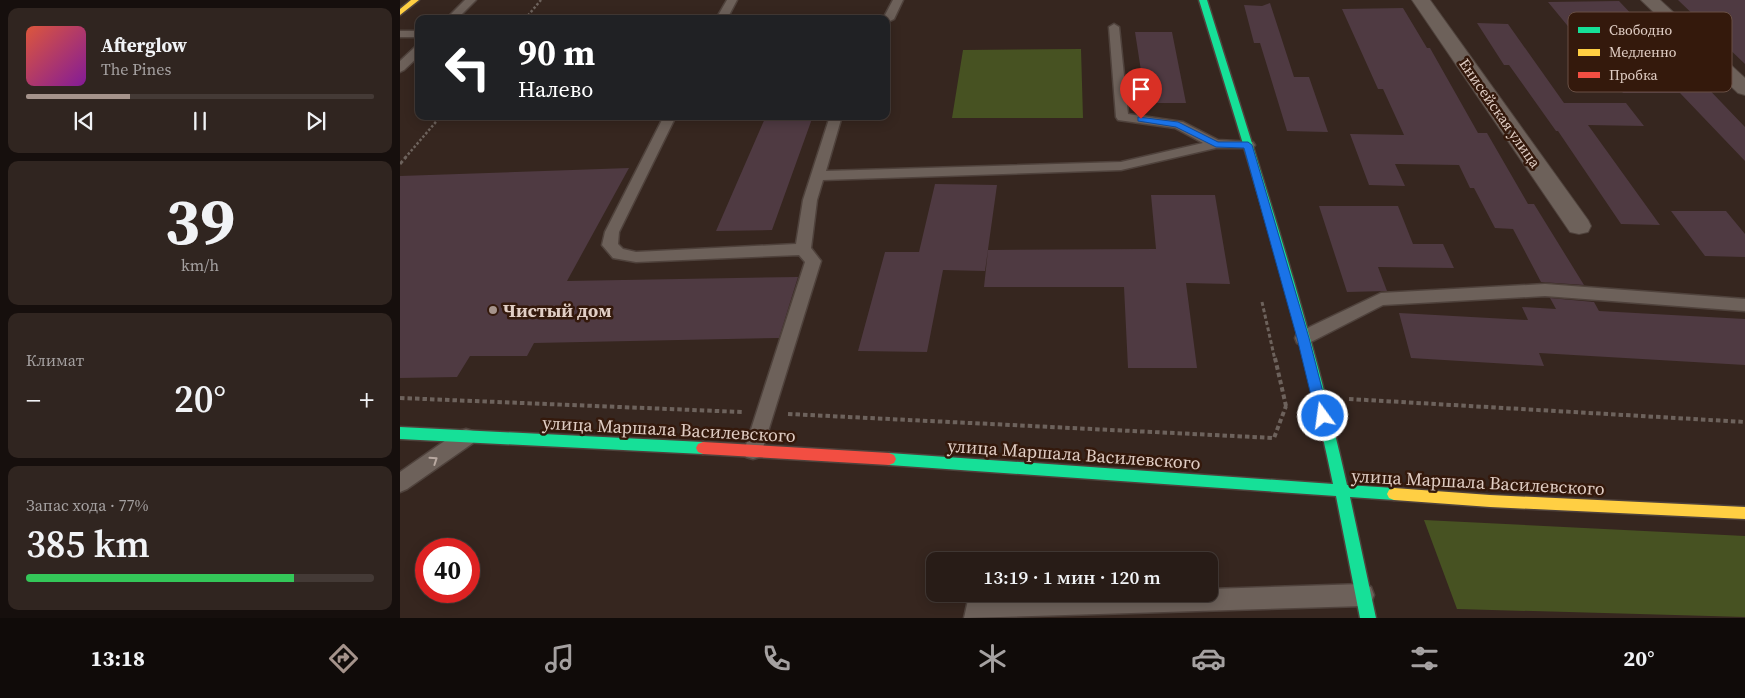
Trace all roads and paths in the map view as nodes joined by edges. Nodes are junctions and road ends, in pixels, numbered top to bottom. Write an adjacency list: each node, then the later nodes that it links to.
1 (415, 0): 10 (main road)
2 (471, 0): 11 (lane)
3 (541, 0): 12 (path)
4 (732, 0): 13 (lane)
5 (898, 0): 14 (lane)
6 (1203, 0): 26 (main road)
7 (1421, 0): 29 (street, Енисейская улица)
8 (1650, 0): 9 (street)
9 (1663, 12)
10 (400, 13)
11 (455, 15)
12 (528, 15)
13 (723, 15)
14 (890, 17)
15 (1114, 27): 25 (lane)
16 (400, 34): 17 (lane)
17 (415, 34)
18 (415, 53): 19 (lane)
19 (400, 68)
20 (1732, 77): 21 (street)
21 (1745, 89)
22 (438, 120): 27 (path)
23 (668, 120): 30 (lane)
24 (835, 120): 28 (lane)
25 (1216, 144): 26 (lane); 28 (lane)
26 (1248, 145): 32 (main road)
27 (400, 164)
28 (817, 176): 30 (lane)
29 (1579, 226)
30 (803, 249): 35 (lane)
31 (1745, 305): 32 (lane)
32 (1303, 338): 33 (main road)
33 (1318, 397): 35 (path); 36 (path); 41 (main road)
34 (400, 398): 35 (path)
35 (766, 413): 39 (lane)
36 (1745, 422)
37 (400, 433): 38 (main road, улица Маршала Василевского)
38 (468, 436): 39 (main road, улица Маршала Василевского); 40 (lane, one-way to 38)
39 (753, 451): 41 (main road, улица Маршала Василевского)
40 (400, 483)
41 (1342, 492): 42 (main road, улица Маршала Василевского); 43 (main road)
42 (1745, 513)
43 (1363, 595): 44 (lane); 45 (main road)
44 (975, 618)
45 (1368, 618)

